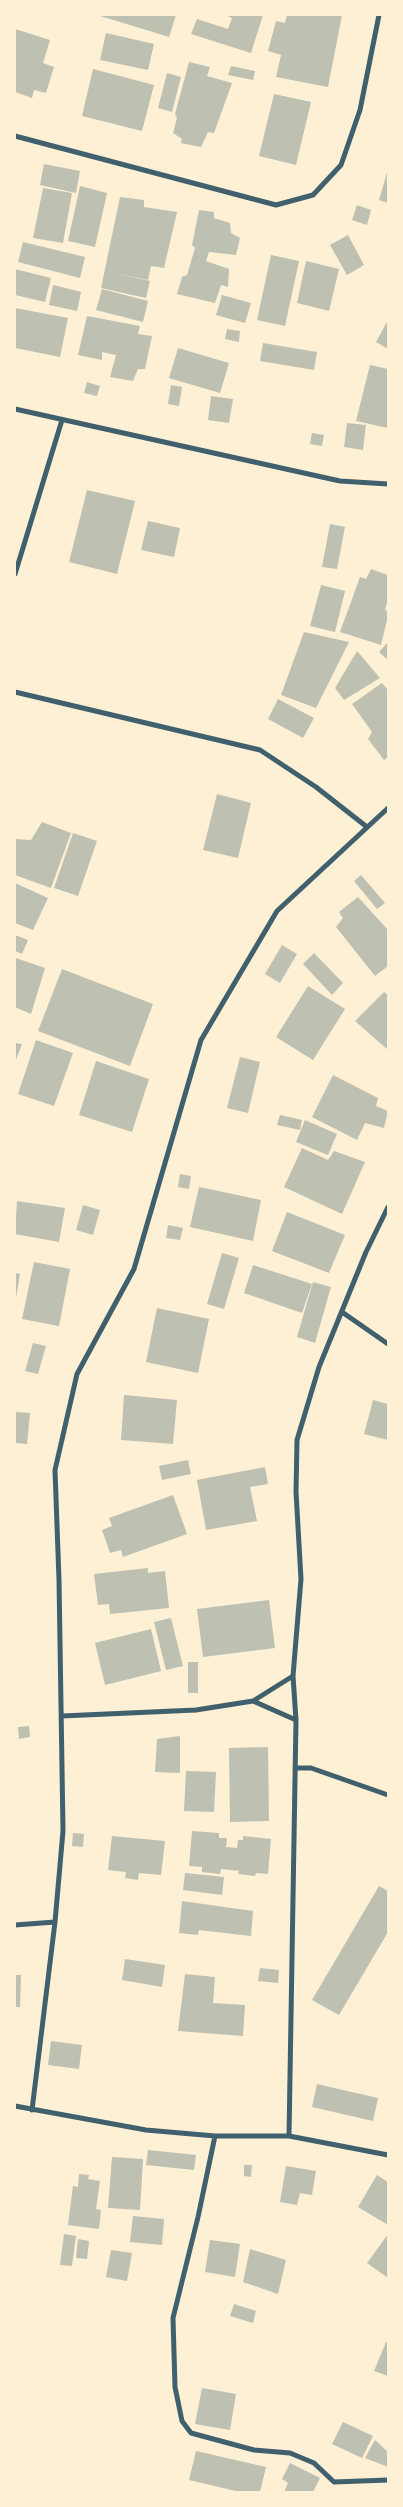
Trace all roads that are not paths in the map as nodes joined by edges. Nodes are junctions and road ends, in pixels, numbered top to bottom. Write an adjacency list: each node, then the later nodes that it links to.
1 (379, 15): 2 (street)
2 (15, 136)
3 (15, 409): 4 (street)
4 (62, 420): 5 (street); 6 (street)
5 (388, 484)
6 (15, 574)
7 (15, 692): 9 (street)
8 (388, 808): 9 (street)
9 (367, 827): 15 (street)
10 (388, 1207): 11 (street)
11 (342, 1312): 12 (street); 13 (street)
12 (388, 1344)
13 (293, 1676): 14 (street); 16 (street)
14 (253, 1701): 15 (street); 16 (street)
15 (62, 1716): 19 (street)
16 (296, 1720): 17 (street)
17 (296, 1768): 18 (street); 24 (street)
18 (388, 1795)
19 (55, 1922): 20 (street); 22 (street)
20 (15, 1925)
21 (15, 2106): 22 (street)
22 (32, 2110): 23 (street)
23 (215, 2136): 24 (street); 26 (street)
24 (289, 2136): 25 (street)
25 (388, 2155)
26 (388, 2480)

